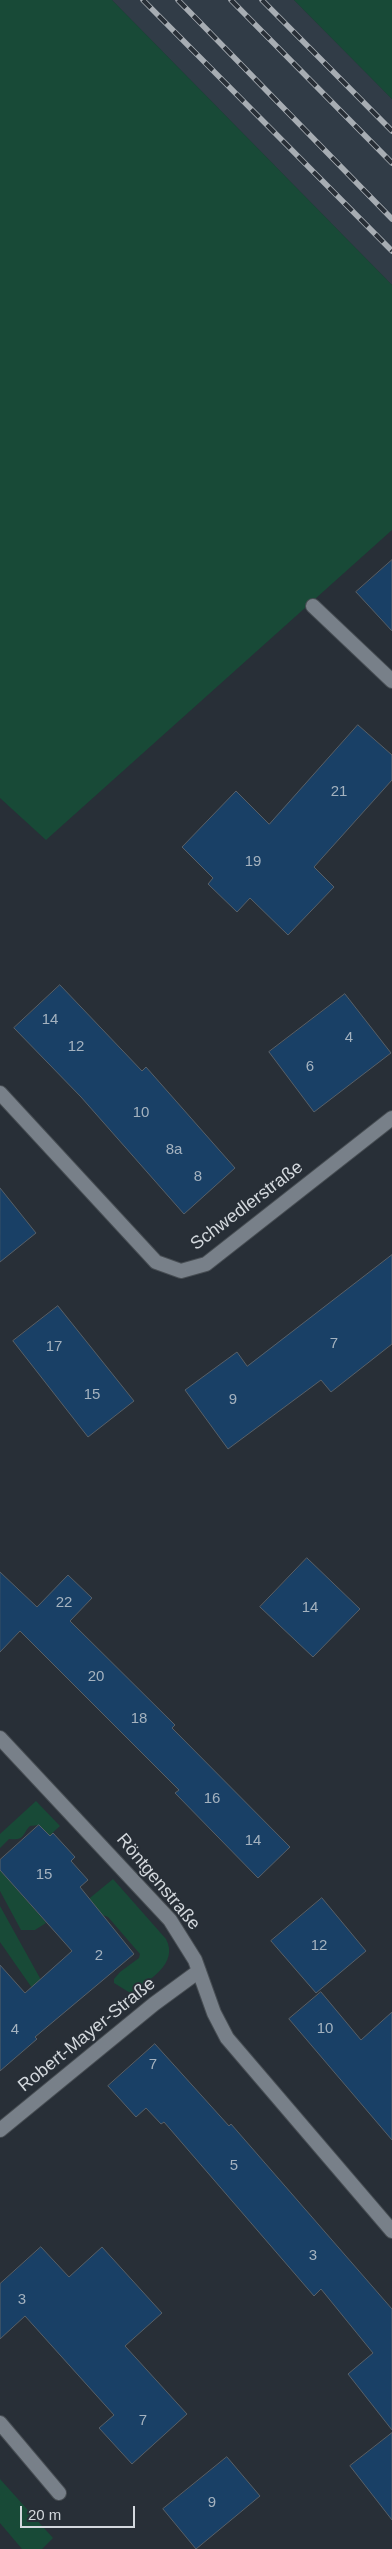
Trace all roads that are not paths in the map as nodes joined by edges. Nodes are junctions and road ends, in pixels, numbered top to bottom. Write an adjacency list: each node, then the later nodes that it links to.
1 (313, 606): 2 (street)
2 (392, 681)
3 (0, 1093): 4 (street, Schwedlerstraße)
4 (392, 1118)
5 (0, 1738): 6 (street, Röntgenstraße)
6 (199, 1970): 7 (street, Robert-Mayer-Straße); 8 (street, Röntgenstraße)
7 (0, 2130)
8 (392, 2231)
9 (0, 2423): 10 (street)
10 (60, 2493)

